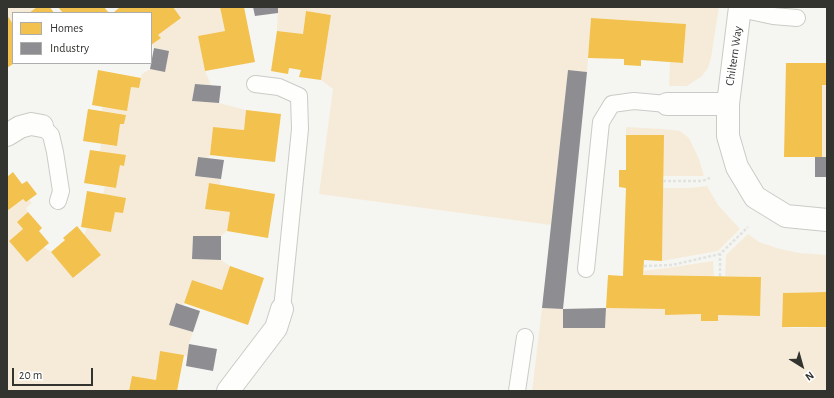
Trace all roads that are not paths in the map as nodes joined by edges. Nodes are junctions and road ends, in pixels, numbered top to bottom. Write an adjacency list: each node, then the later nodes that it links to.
1 (740, 8): 2 (lane); 5 (street, Chiltern Way)
2 (797, 18)
3 (255, 84): 11 (lane)
4 (667, 104): 5 (street); 10 (lane)
5 (728, 104): 9 (street, Chiltern Way)
6 (42, 126): 7 (street); 8 (lane)
7 (7, 135)
8 (58, 201)
9 (827, 220)
10 (586, 269)
11 (282, 309): 13 (street)
12 (525, 337): 14 (lane)
13 (228, 391)
14 (517, 391)

